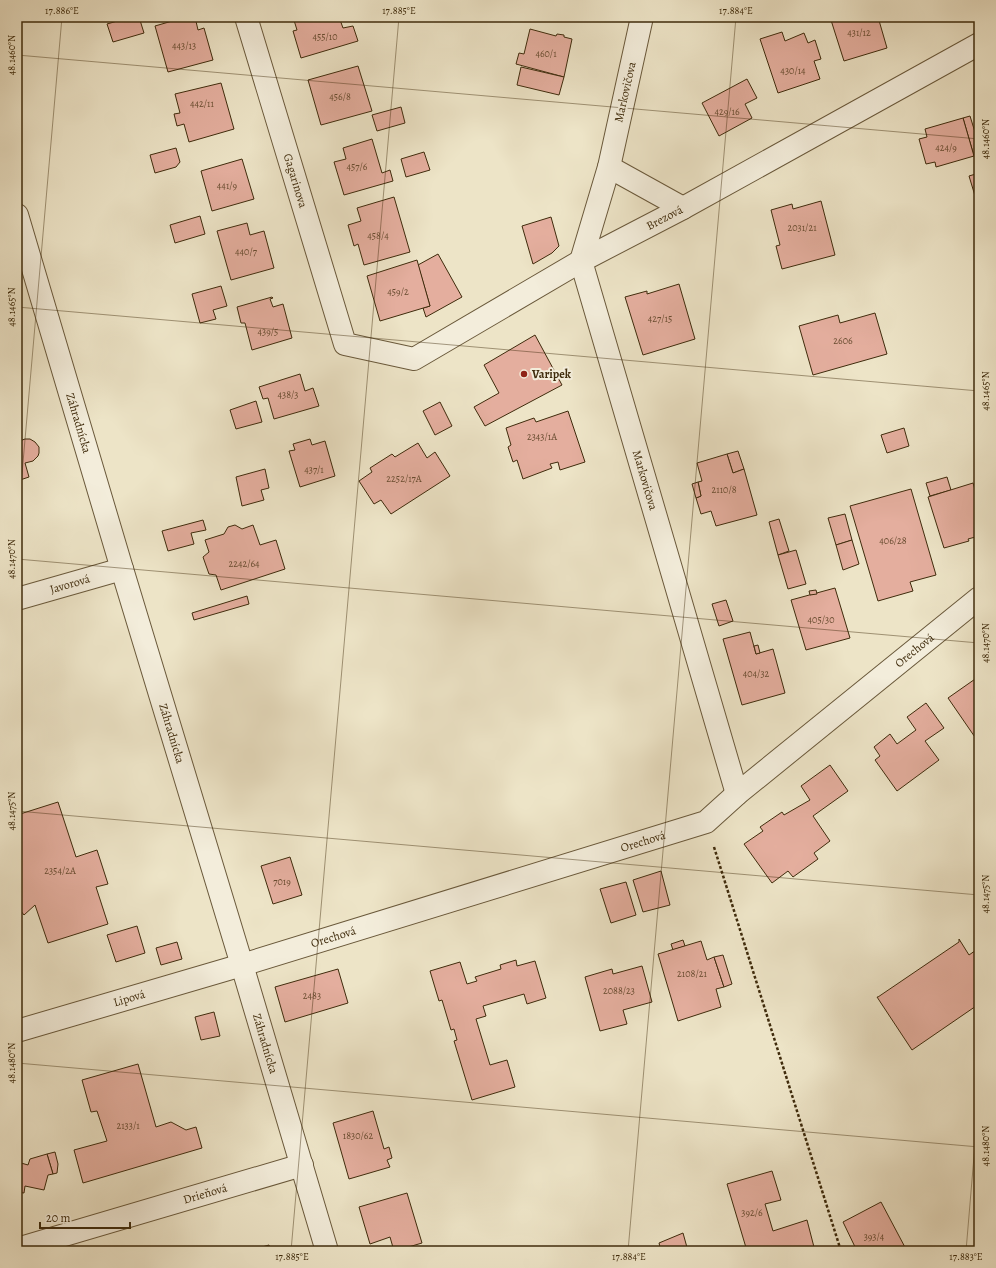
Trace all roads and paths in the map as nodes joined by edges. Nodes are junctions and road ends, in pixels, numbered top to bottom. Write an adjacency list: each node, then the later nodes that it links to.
1 (246, 17): 8 (street, Gagarinova)
2 (642, 17): 4 (street, Markovičova)
3 (979, 44): 5 (street, Brezová)
4 (609, 167): 5 (street); 7 (street, Markovičova)
5 (683, 208): 7 (street, Brezová)
6 (17, 216): 9 (street, Záhradnícka)
7 (581, 261): 8 (street, Brezová); 12 (street, Markovičova)
8 (345, 344)
9 (122, 569): 10 (street, Javorová); 14 (street, Záhradnícka)
10 (17, 599)
11 (976, 607): 12 (street, Orechová)
12 (737, 794): 13 (street, Orechová)
13 (706, 822): 14 (street, Orechová); 19 (path)
14 (242, 966): 15 (street, Lipová); 16 (street, Záhradnícka)
15 (17, 1031)
16 (302, 1165): 17 (street, Drieňová); 18 (street, Záhradnícka)
17 (17, 1249)
18 (327, 1251)
19 (840, 1251)

